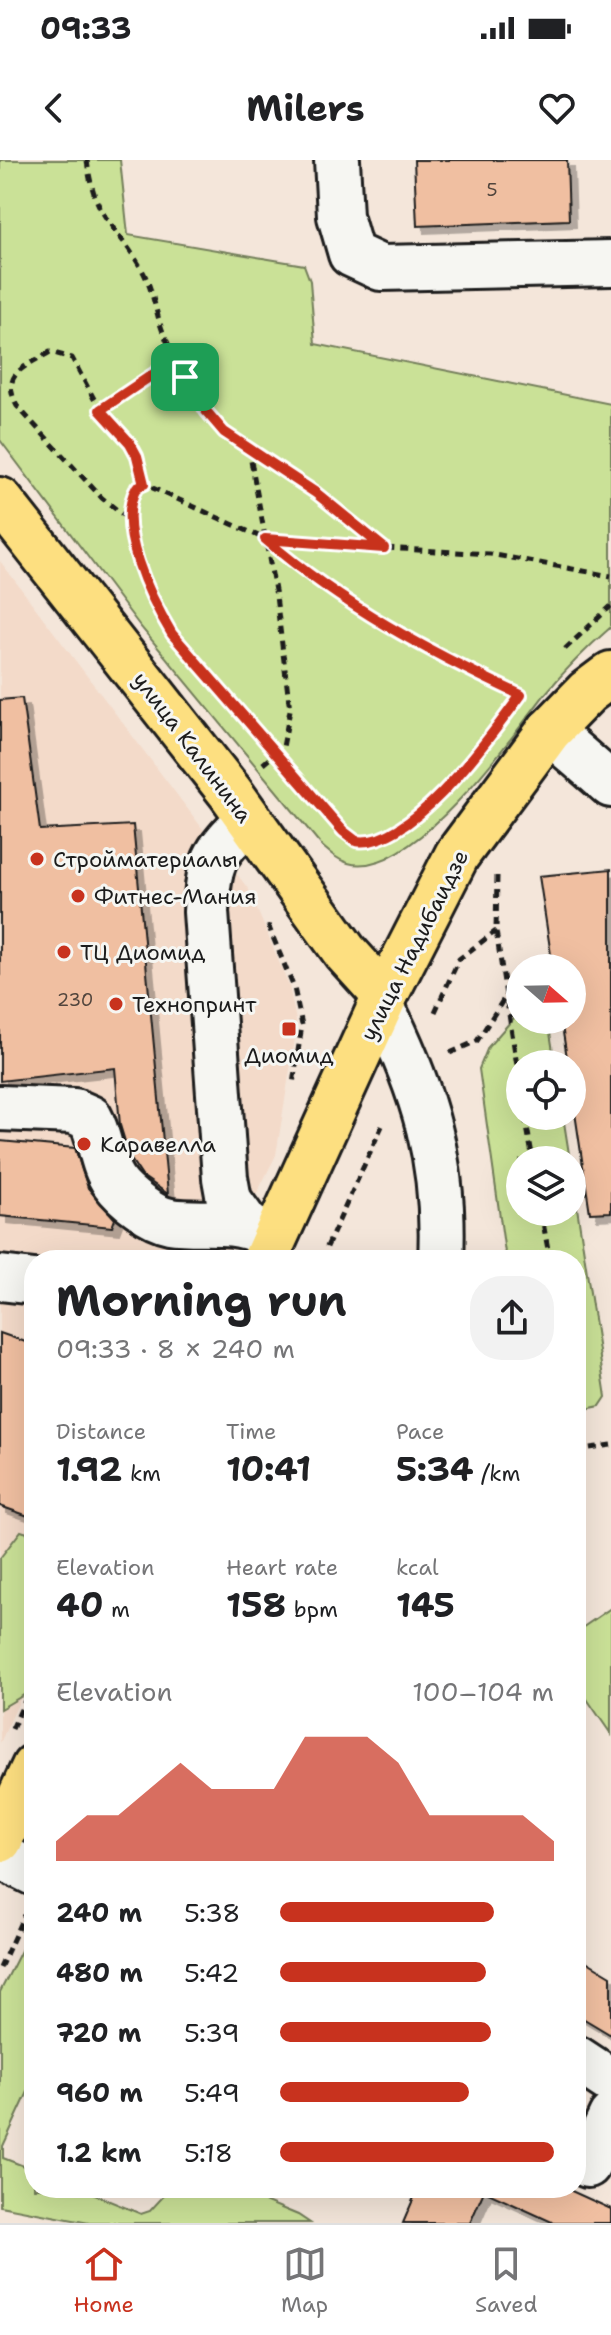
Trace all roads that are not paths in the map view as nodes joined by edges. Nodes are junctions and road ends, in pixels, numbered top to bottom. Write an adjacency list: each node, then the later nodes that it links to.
1 (337, 160): 2 (lane)
2 (611, 263)
3 (0, 500): 7 (main road, улица Калинина)
4 (611, 674): 5 (main road, улица Надибаидзе)
5 (549, 731): 6 (lane); 8 (main road, улица Надибаидзе)
6 (611, 785)
7 (248, 820): 8 (main road, улица Калинина); 10 (lane)
8 (383, 1000): 10 (main road, улица Надибаидзе); 11 (lane)
9 (0, 1108): 10 (lane)
10 (262, 1241)
11 (442, 1250)
12 (0, 1278): 13 (lane)
13 (24, 1281)
14 (20, 1755): 15 (main road)
15 (0, 1840)
16 (0, 1856): 17 (lane)
17 (24, 1882)
18 (586, 2065): 19 (lane)
19 (611, 2081)
20 (611, 2116): 21 (lane)
21 (592, 2167)

